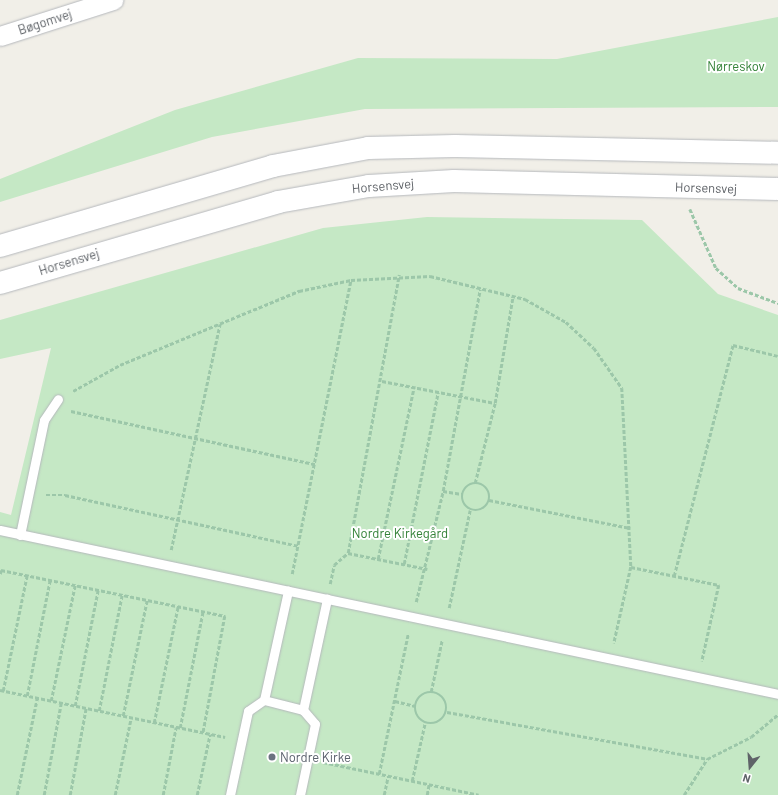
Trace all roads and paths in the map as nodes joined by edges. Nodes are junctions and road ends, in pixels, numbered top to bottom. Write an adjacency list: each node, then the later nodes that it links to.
1 (113, 0): 2 (street, Bøgomvej)
2 (0, 36)
3 (778, 153): 6 (main road)
4 (778, 188): 9 (main road, Horsensvej)
5 (681, 207): 12 (path)
6 (0, 246)
7 (399, 275): 8 (path); 10 (path); 15 (path)
8 (351, 280): 13 (path); 22 (path)
9 (0, 284)
10 (480, 288): 11 (path); 18 (path)
11 (513, 296): 20 (path); 30 (path)
12 (778, 303)
13 (220, 324): 19 (path); 21 (path)
14 (778, 356): 42 (path)
15 (382, 381): 16 (path); 34 (path)
16 (414, 387): 17 (path); 35 (path)
17 (438, 392): 18 (path); 36 (path)
18 (462, 397): 20 (path); 24 (path)
19 (55, 403): 21 (path); 26 (lane)
20 (496, 403): 23 (path)
21 (195, 438): 22 (path); 29 (path)
22 (315, 464): 33 (path)
23 (475, 483): 25 (path); 27 (path)
24 (443, 491): 25 (path); 39 (path)
25 (462, 494): 28 (path)
26 (28, 495): 29 (path); 32 (lane)
27 (490, 500): 28 (path); 30 (path)
28 (470, 510): 53 (path)
29 (177, 520): 33 (path); 37 (path)
30 (630, 528): 38 (path)
31 (0, 530): 32 (lane)
32 (20, 535): 37 (lane)
33 (298, 546): 46 (path)
34 (348, 553): 35 (path); 48 (path)
35 (378, 559): 36 (path)
36 (404, 564): 39 (path)
37 (167, 566): 46 (lane)
38 (631, 567): 42 (path); 54 (path)
39 (427, 569): 52 (path)
40 (0, 574): 41 (path)
41 (27, 575): 43 (path); 56 (path)
42 (674, 576): 55 (path)
43 (50, 580): 44 (path); 59 (path)
44 (75, 585): 45 (path); 62 (path)
45 (98, 590): 47 (path); 65 (path)
46 (288, 591): 48 (lane); 61 (lane)
47 (122, 595): 49 (path); 69 (path)
48 (327, 599): 52 (lane); 68 (lane)
49 (147, 600): 50 (path); 72 (path)
50 (178, 606): 51 (path); 74 (path)
51 (203, 611): 77 (path); 78 (path)
52 (412, 617): 53 (lane); 63 (path)
53 (445, 624): 54 (lane); 57 (path)
54 (610, 659): 55 (lane)
55 (698, 677): 58 (lane)
56 (2, 690): 59 (path)
57 (432, 692): 66 (path); 70 (path)
58 (778, 694)
59 (27, 696): 60 (path)
60 (37, 698): 62 (path); 87 (path)
61 (264, 700): 68 (lane); 80 (lane)
62 (51, 701): 64 (path)
63 (395, 701): 66 (path); 83 (path)
64 (61, 703): 65 (path); 88 (path)
65 (75, 706): 67 (path)
66 (415, 706): 75 (path)
67 (86, 708): 69 (path); 89 (path)
68 (303, 710): 81 (lane)
69 (99, 711): 72 (path)
70 (446, 712): 75 (path); 82 (path)
71 (778, 714): 82 (path)
72 (123, 716): 73 (path)
73 (131, 718): 74 (path); 90 (path)
74 (154, 723): 76 (path)
75 (425, 723): 85 (path)
76 (176, 727): 77 (path); 91 (path)
77 (180, 728): 78 (path)
78 (203, 733): 79 (path)
79 (210, 734): 80 (path); 92 (path)
80 (241, 741): 93 (lane)
81 (308, 759): 83 (path); 94 (lane)
82 (707, 759): 98 (path)
83 (379, 774): 84 (path)
84 (388, 776): 85 (path); 95 (path)
85 (412, 781): 86 (path)
86 (429, 784): 96 (path); 97 (path)
87 (17, 795)
88 (44, 795)
89 (70, 795)
90 (115, 795)
91 (163, 795)
92 (197, 795)
93 (230, 795)
94 (300, 795)
95 (384, 795)
96 (427, 795)
97 (479, 795)
98 (684, 795)

